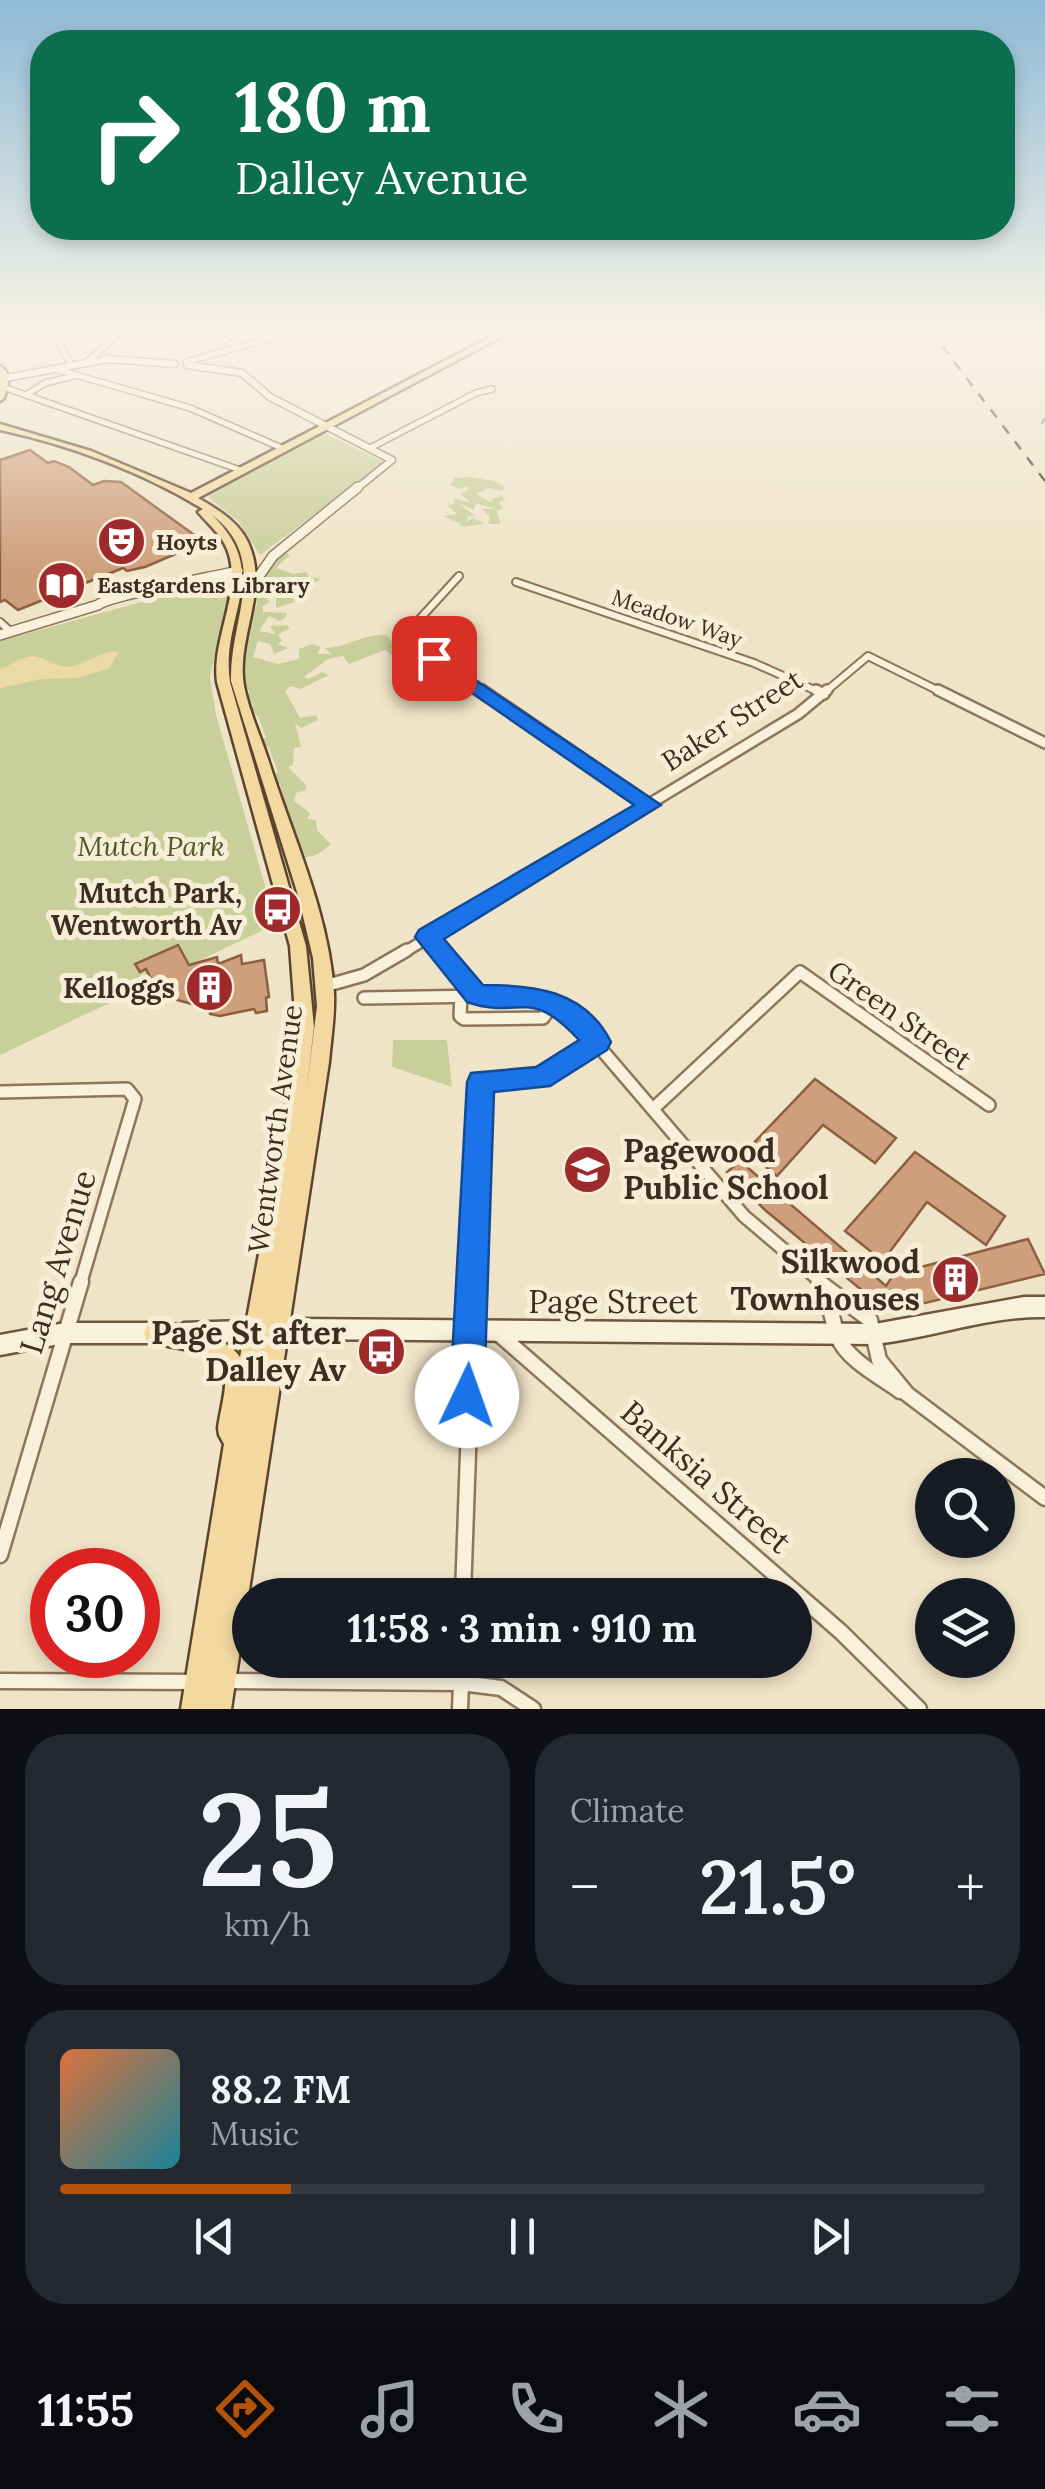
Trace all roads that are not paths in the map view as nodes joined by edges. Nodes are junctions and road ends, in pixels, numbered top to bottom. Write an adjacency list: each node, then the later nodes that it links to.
1 (68, 410): 12 (street)
2 (194, 410): 11 (street)
3 (297, 410): 7 (street)
4 (360, 410): 6 (main road)
5 (444, 410): 10 (street)
6 (348, 416): 7 (main road); 9 (street)
7 (328, 426): 9 (street); 11 (main road)
8 (0, 428): 13 (main road, Wentworth Avenue)
9 (342, 433): 10 (street)
10 (370, 448): 14 (street)
11 (284, 449): 12 (main road)
12 (244, 471): 13 (main road)
13 (189, 498): 15 (main road, Wentworth Avenue)
14 (273, 556): 15 (street); 18 (street)
15 (246, 566): 18 (main road, Wentworth Avenue); 20 (street); 27 (main road, Wentworth Avenue)
16 (458, 576): 24 (street)
17 (516, 582): 22 (street, Meadow Way)
18 (252, 586): 26 (main road, Wentworth Avenue)
19 (0, 622): 20 (street)
20 (12, 632): 21 (street)
21 (0, 636)
22 (824, 694): 23 (street, Baker Street); 24 (street, Baker Street)
23 (1045, 743)
24 (650, 805): 25 (street, Baker Street)
25 (428, 937): 26 (street, Baker Street); 28 (street)
26 (325, 986): 27 (main road, Baker Street); 39 (main road, Wentworth Avenue)
27 (304, 988): 39 (main road, Wentworth Avenue)
28 (476, 995): 29 (street); 31 (street)
29 (461, 996): 30 (street); 31 (street)
30 (364, 998)
31 (554, 1002): 32 (street)
32 (598, 1042): 35 (street); 38 (street)
33 (0, 1092): 41 (street, Lang Avenue)
34 (990, 1106): 35 (street, Green Street)
35 (654, 1108): 36 (street)
36 (820, 1283): 43 (street); 44 (street)
37 (1045, 1307): 44 (main road, Page Street)
38 (470, 1330): 39 (main road, Page Street); 40 (main road, Page Street); 50 (street)
39 (266, 1331): 42 (main road, Page Street); 47 (main road, Wentworth Avenue); 54 (main road, Wentworth Avenue)
40 (495, 1332): 43 (main road, Page Street); 57 (street, Banksia Street)
41 (64, 1333): 42 (main road, Page Street); 45 (main road, Page Street); 49 (street, Lang Avenue)
42 (154, 1333): 47 (main road)
43 (837, 1334): 44 (main road, Page Street); 46 (street)
44 (875, 1334): 46 (street)
45 (0, 1345)
46 (907, 1394): 48 (street)
47 (232, 1458): 54 (main road, Wentworth Avenue)
48 (1045, 1498)
49 (0, 1554)
50 (463, 1578)
51 (461, 1678): 53 (street)
52 (0, 1681): 54 (street)
53 (461, 1683): 54 (street); 55 (street); 56 (street)
54 (207, 1695)
55 (460, 1709)
56 (533, 1709)
57 (919, 1709)

